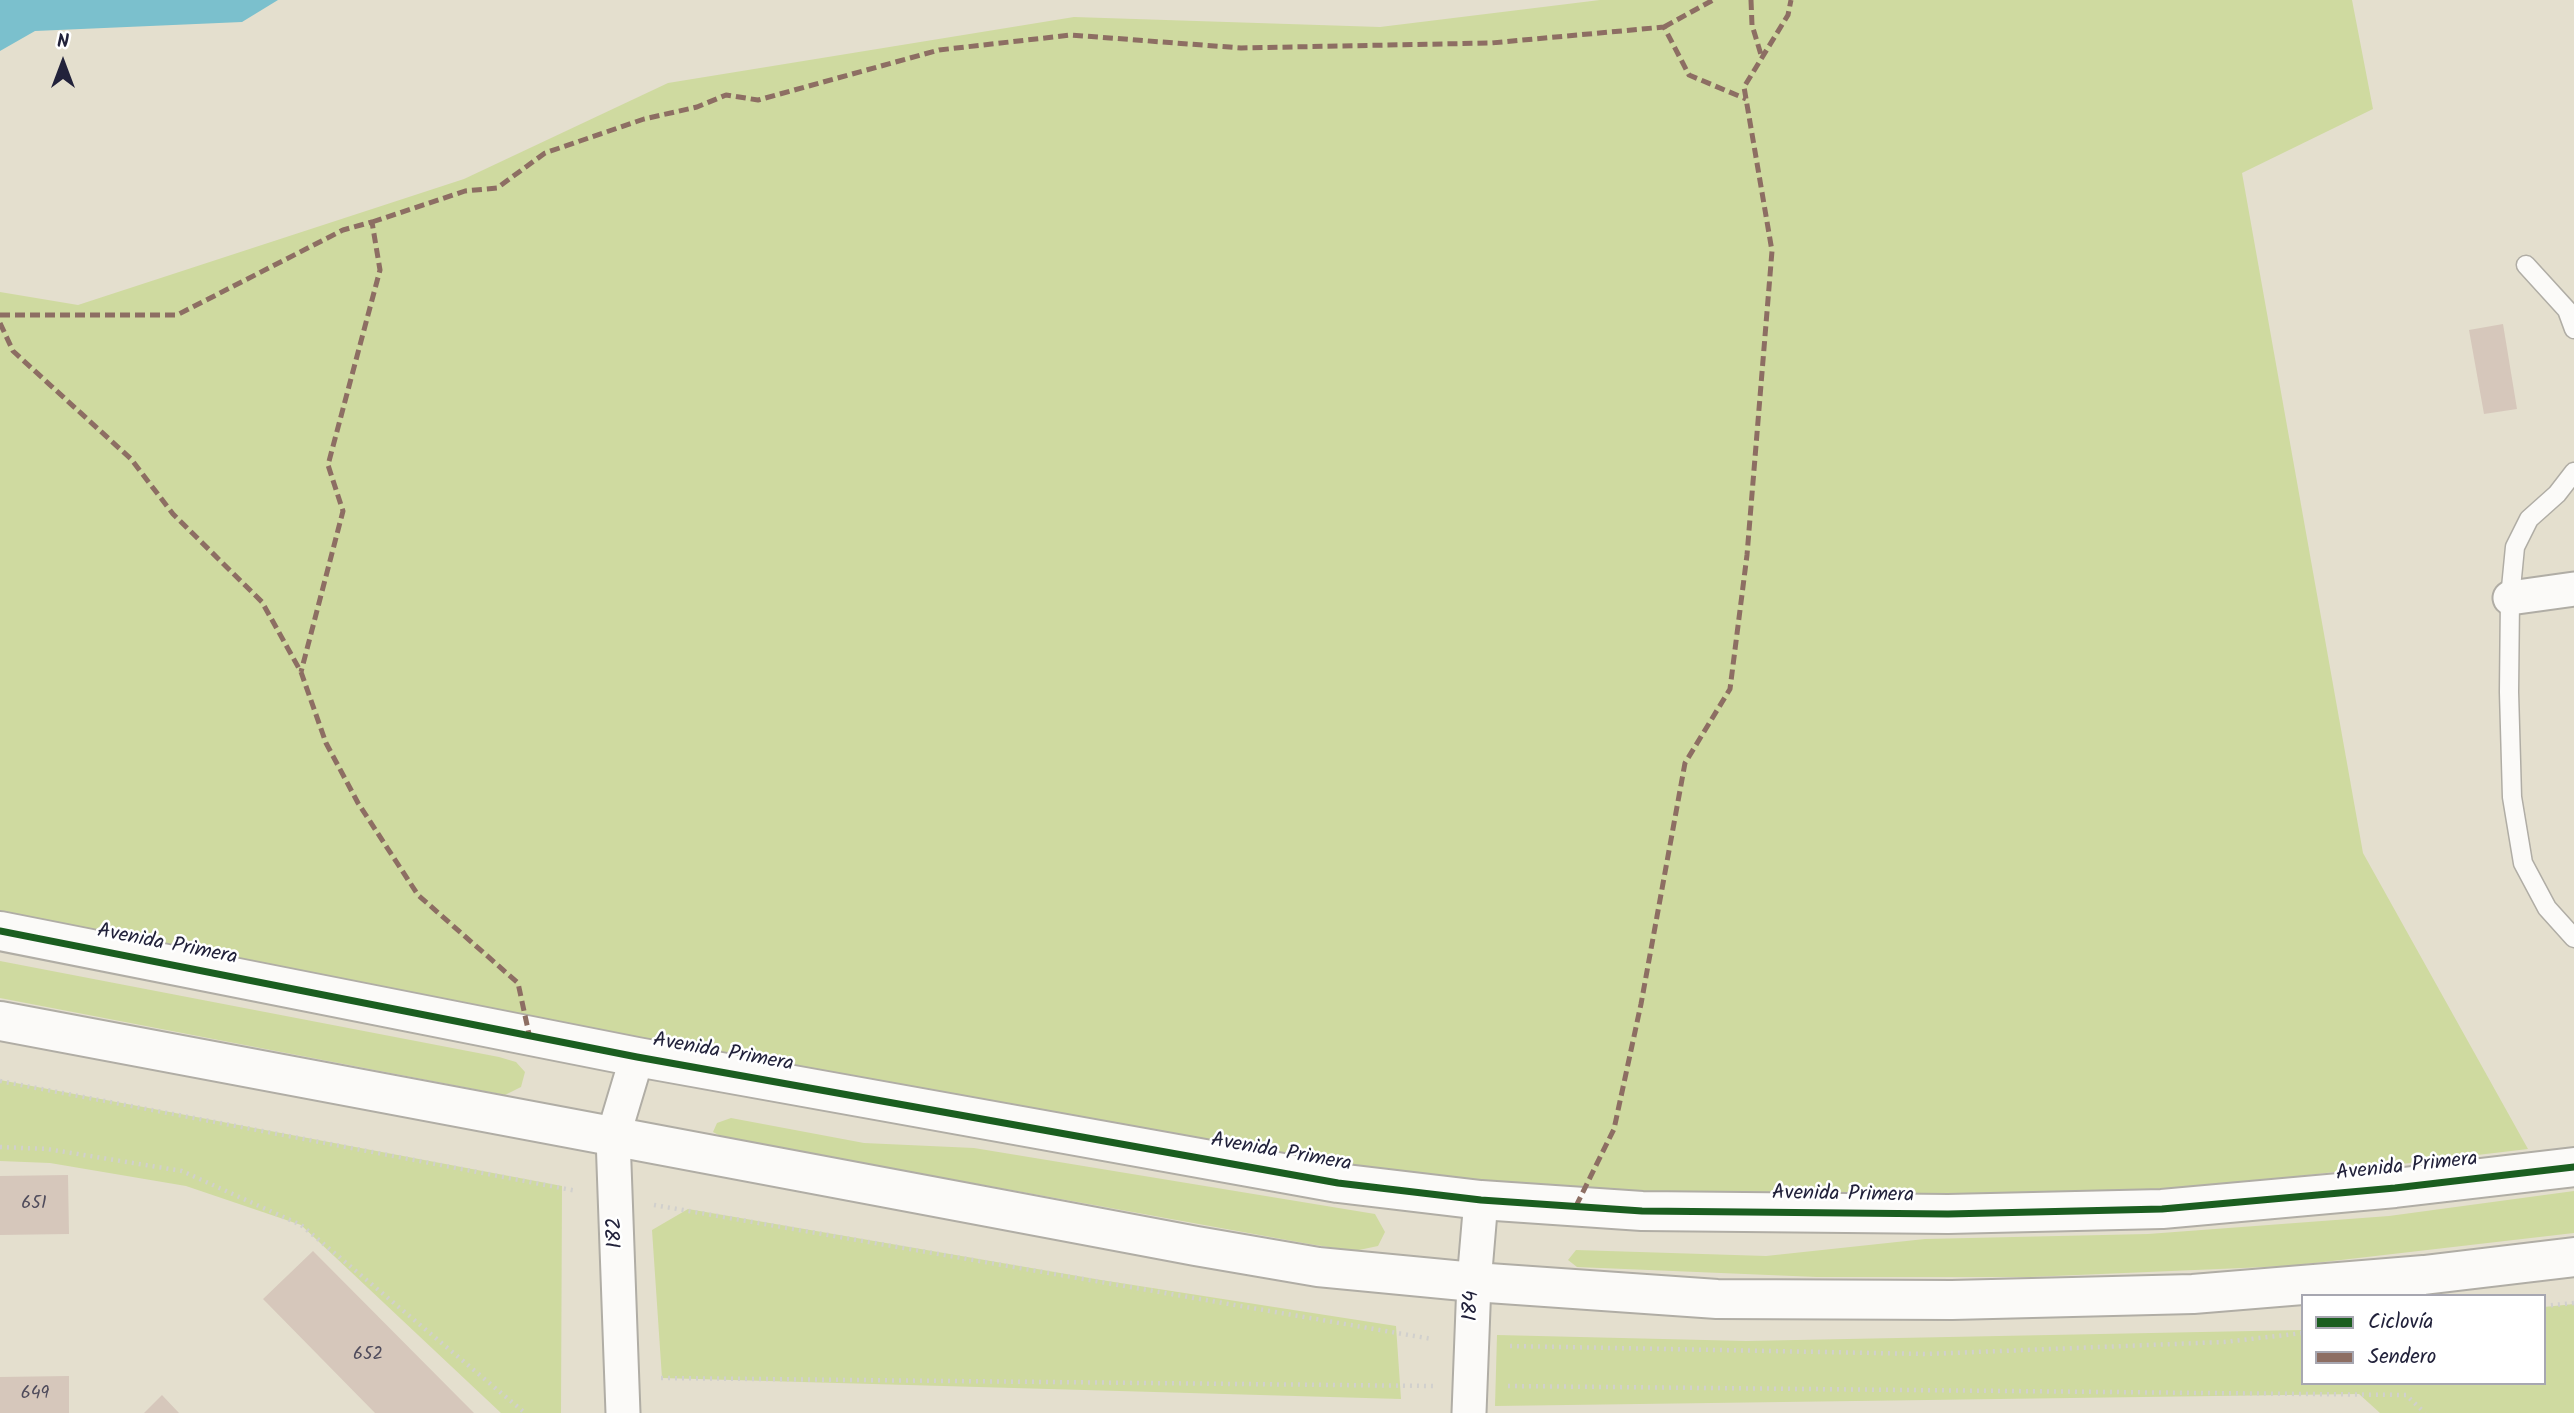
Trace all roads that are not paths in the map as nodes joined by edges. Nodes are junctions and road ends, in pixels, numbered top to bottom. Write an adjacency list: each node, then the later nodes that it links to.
1 (2526, 265): 2 (lane)
2 (2574, 329)
3 (2574, 472): 5 (lane)
4 (2574, 589): 5 (street)
5 (2510, 598): 7 (lane)
6 (0, 931): 9 (street, Avenida Primera)
7 (2574, 938)
8 (0, 1021): 10 (street)
9 (636, 1057): 10 (street, 182); 12 (street, Avenida Primera)
10 (613, 1137): 14 (street); 16 (street, 182)
11 (2574, 1167): 12 (street, Avenida Primera)
12 (1482, 1200): 14 (street, 184)
13 (2574, 1257): 14 (street)
14 (1474, 1282): 15 (street, 184)
15 (1470, 1400)
16 (623, 1413)

